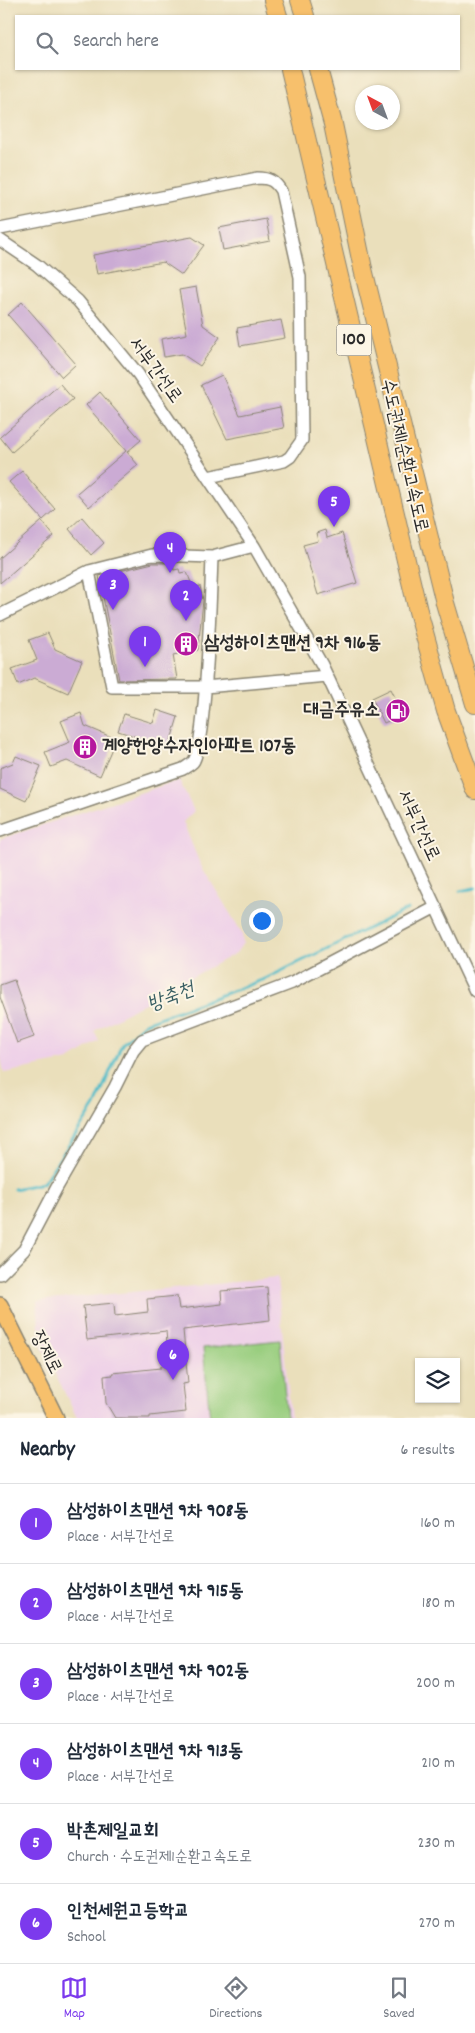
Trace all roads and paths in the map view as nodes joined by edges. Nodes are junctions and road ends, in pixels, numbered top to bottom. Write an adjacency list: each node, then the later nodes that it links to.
1 (273, 0): 3 (highway)
2 (300, 0): 4 (highway)
3 (278, 15)
4 (305, 15)
5 (290, 70): 17 (highway, 수도권제1순환고속도로 / 100)
6 (318, 70): 16 (highway, 수도권제1순환고속도로 / 100)
7 (0, 228): 9 (street)
8 (0, 240): 9 (street, 서부간선로)
9 (208, 478): 10 (street, 서부간선로)
10 (254, 546): 11 (street); 14 (street, 서부간선로)
11 (212, 557): 12 (street); 15 (street)
12 (89, 571): 13 (street); 15 (street)
13 (0, 615)
14 (327, 676): 15 (street); 19 (street, 서부간선로)
15 (205, 687): 18 (street)
16 (475, 704)
17 (475, 790)
18 (0, 831)
19 (436, 907): 20 (street, 서부간선로); 21 (street)
20 (475, 991)
21 (0, 1274)
22 (0, 1305): 23 (main road, 장제로)
23 (56, 1418)

